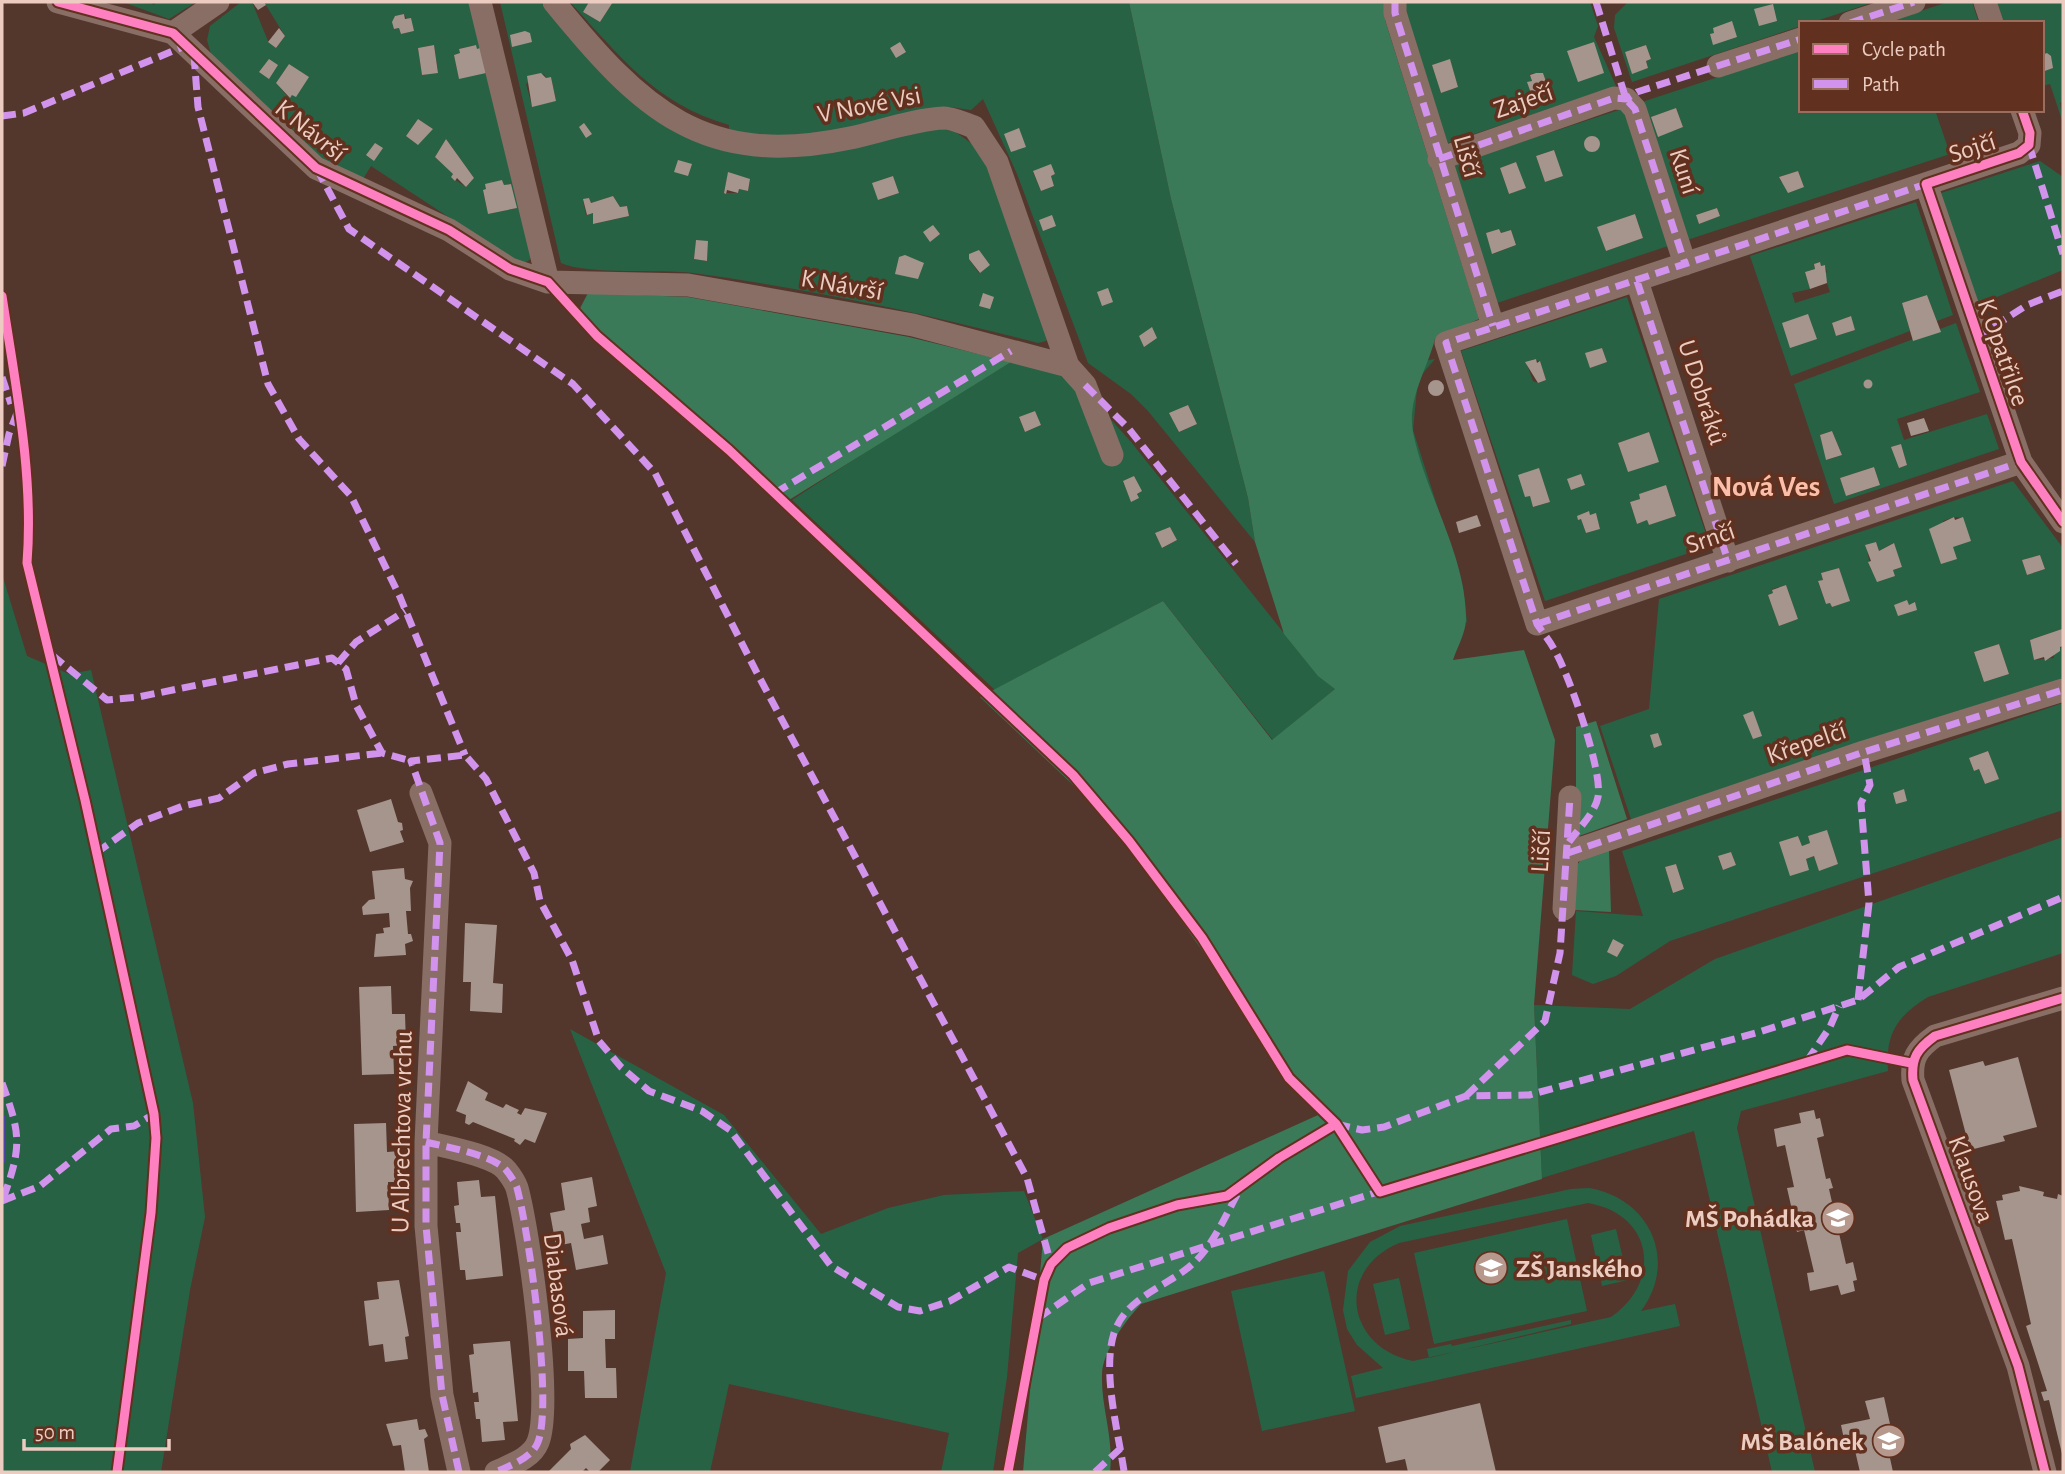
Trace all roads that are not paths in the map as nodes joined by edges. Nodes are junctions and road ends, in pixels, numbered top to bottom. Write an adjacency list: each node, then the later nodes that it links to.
1 (58, 2): 10 (street, K Návrší)
2 (218, 2): 10 (street)
3 (480, 2): 19 (street)
4 (554, 2): 21 (street, V Nové Vsi)
5 (1395, 2): 15 (street, Liščí)
6 (1914, 2): 8 (street)
7 (1985, 2): 9 (street)
8 (1856, 21)
9 (1991, 21)
10 (173, 33): 19 (street, K Návrší)
11 (1799, 40): 12 (street)
12 (1718, 66)
13 (1626, 100): 15 (street, Zaječí); 17 (street, Kuní)
14 (2023, 112): 16 (street, Sojčí)
15 (1439, 159): 20 (street, Liščí)
16 (1926, 184): 17 (street, Sojčí); 23 (street, K Opatřilce)
17 (1685, 264): 18 (street, Sojčí)
18 (1637, 281): 20 (street, Sojčí); 25 (street, U Dobráků)
19 (548, 282): 21 (street, K Návrší)
20 (1493, 326): 26 (street, Sojčí)
21 (1068, 366): 22 (street, V Nové Vsi)
22 (1112, 455)
23 (2021, 462): 24 (street, K Opatřilce); 25 (street, Srnčí)
24 (2063, 522)
25 (1728, 561): 26 (street, Srnčí)
26 (1537, 624)
27 (2063, 690): 30 (street, Křepelčí)
28 (421, 793): 33 (street, U Albrechtova vrchu)
29 (1570, 797): 30 (street, Liščí)
30 (1568, 853): 31 (street, Liščí)
31 (1564, 909)
32 (2063, 998): 36 (street, Klausova)
33 (426, 1142): 34 (street, U Albrechtova vrchu); 35 (street, Diabasová)
34 (458, 1472)
35 (496, 1472)
36 (2045, 1472)

